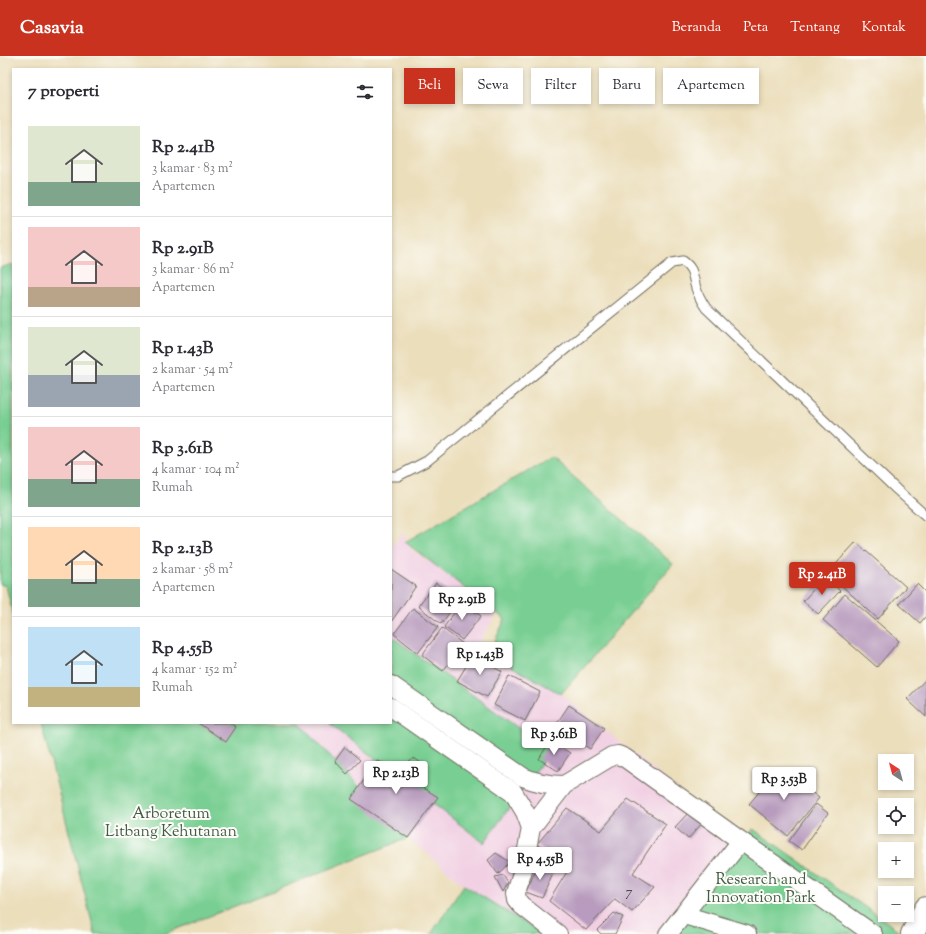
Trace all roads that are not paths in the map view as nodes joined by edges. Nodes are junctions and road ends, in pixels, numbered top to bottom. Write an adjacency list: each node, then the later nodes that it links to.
1 (392, 476): 2 (lane)
2 (926, 516)
3 (392, 686): 5 (street)
4 (392, 708): 7 (street)
5 (523, 777): 6 (street); 7 (street)
6 (564, 785): 8 (street); 9 (street)
7 (513, 792): 8 (street)
8 (531, 828): 12 (street)
9 (740, 842): 11 (street); 15 (street)
10 (926, 908): 16 (street)
11 (684, 915): 13 (street); 14 (street)
12 (558, 934)
13 (668, 934)
14 (748, 934)
15 (873, 934)
16 (912, 934)

